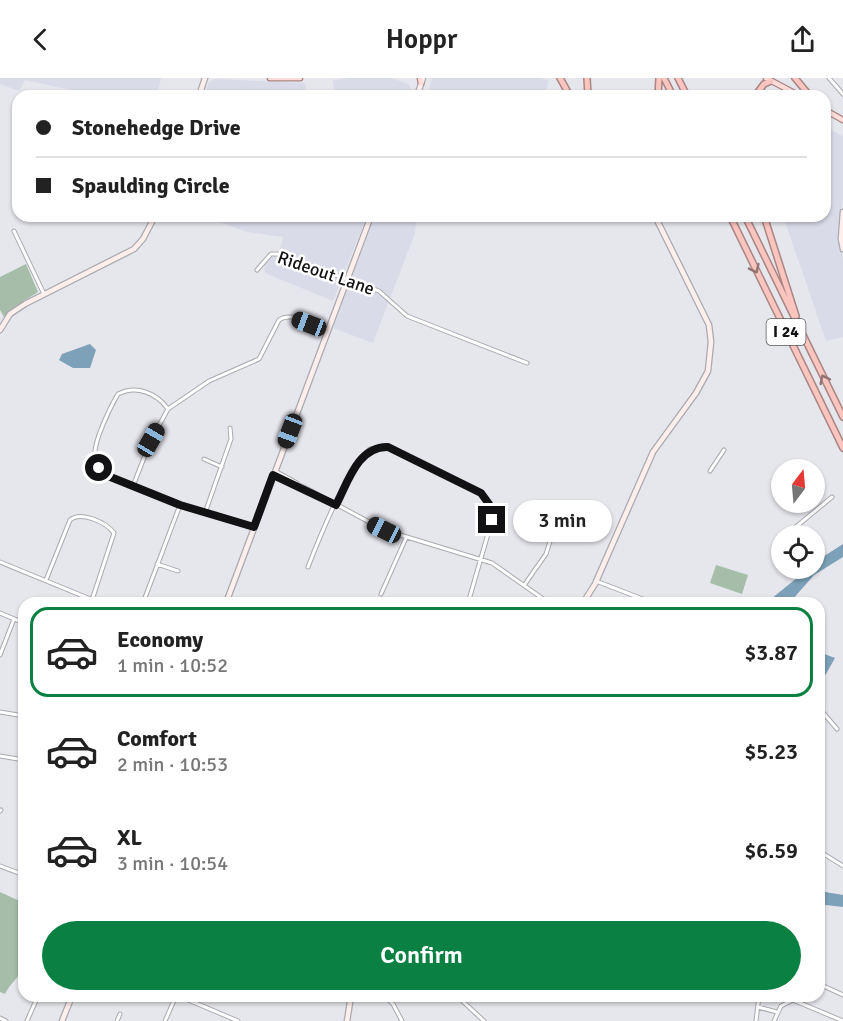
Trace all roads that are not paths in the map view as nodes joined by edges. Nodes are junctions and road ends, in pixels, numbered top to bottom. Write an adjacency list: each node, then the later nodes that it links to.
1 (270, 78): 2 (main road)
2 (300, 78)
3 (795, 78): 7 (highway)
4 (829, 78): 8 (street)
5 (769, 79): 6 (main road)
6 (789, 90)
7 (805, 90)
8 (843, 94)
9 (843, 212): 17 (street)
10 (152, 222): 20 (street)
11 (369, 222): 19 (street)
12 (658, 222): 49 (street)
13 (731, 222): 28 (highway, I 24, one-way to 28)
14 (748, 222): 23 (highway, I 24)
15 (766, 222): 23 (highway)
16 (14, 231): 20 (street)
17 (843, 249)
18 (258, 270): 19 (street, Rideout Lane)
19 (347, 279): 22 (street); 24 (street, Rideout Lane)
20 (44, 294): 21 (street)
21 (0, 330)
22 (328, 331): 25 (street); 33 (street)
23 (805, 340): 26 (highway, I 24, one-way to 23)
24 (528, 363)
25 (168, 409): 34 (street); 34 (street)
26 (843, 417)
27 (230, 428): 31 (street)
28 (843, 448)
29 (724, 450): 32 (street)
30 (204, 459): 31 (street)
31 (222, 467): 38 (street)
32 (710, 471)
33 (274, 473): 37 (street); 40 (street)
34 (133, 486): 36 (street)
35 (832, 497): 39 (street)
36 (180, 505): 38 (street); 45 (street)
37 (336, 505): 42 (street); 43 (street); 46 (street)
38 (205, 513): 40 (street)
39 (798, 525)
40 (254, 527): 55 (street)
41 (554, 532): 50 (street)
42 (406, 538): 43 (street); 51 (street)
43 (482, 559): 50 (street); 56 (street)
44 (0, 562): 48 (street)
45 (157, 564): 47 (street); 54 (street)
46 (308, 567)
47 (178, 572)
48 (46, 580): 52 (street); 53 (street)
49 (596, 581): 58 (street); 59 (street)
50 (525, 584): 57 (street)
51 (381, 594)
52 (85, 597)
53 (93, 597)
54 (145, 597)
55 (228, 597)
56 (470, 597)
57 (541, 597)
58 (587, 597)
59 (638, 597)
60 (0, 613): 61 (street)
61 (14, 619): 62 (street); 63 (street)
62 (18, 621)
63 (0, 655)
64 (0, 712): 65 (street)
65 (18, 715)
66 (825, 715): 67 (street)
67 (837, 729)
68 (0, 756): 69 (street)
69 (18, 759)
70 (825, 854): 72 (street)
71 (0, 866): 73 (street)
72 (843, 866)
73 (18, 873)
74 (825, 987): 75 (street)
75 (843, 995)
76 (35, 1002): 92 (street)
77 (70, 1002): 93 (street)
78 (175, 1002): 95 (street)
79 (192, 1002): 96 (street)
80 (350, 1002): 97 (street)
81 (391, 1002): 98 (street)
82 (464, 1002): 89 (street)
83 (758, 1002): 86 (street)
84 (785, 1002): 87 (street)
85 (798, 1002): 103 (street)
86 (758, 1007): 87 (street); 101 (street)
87 (777, 1012): 102 (street)
88 (120, 1014): 94 (street)
89 (477, 1016): 99 (street); 100 (street)
90 (0, 1018): 91 (street)
91 (6, 1021)
92 (27, 1021)
93 (62, 1021)
94 (117, 1021)
95 (165, 1021)
96 (238, 1021)
97 (347, 1021)
98 (402, 1021)
99 (471, 1021)
100 (484, 1021)
101 (756, 1021)
102 (774, 1021)
103 (843, 1021)

